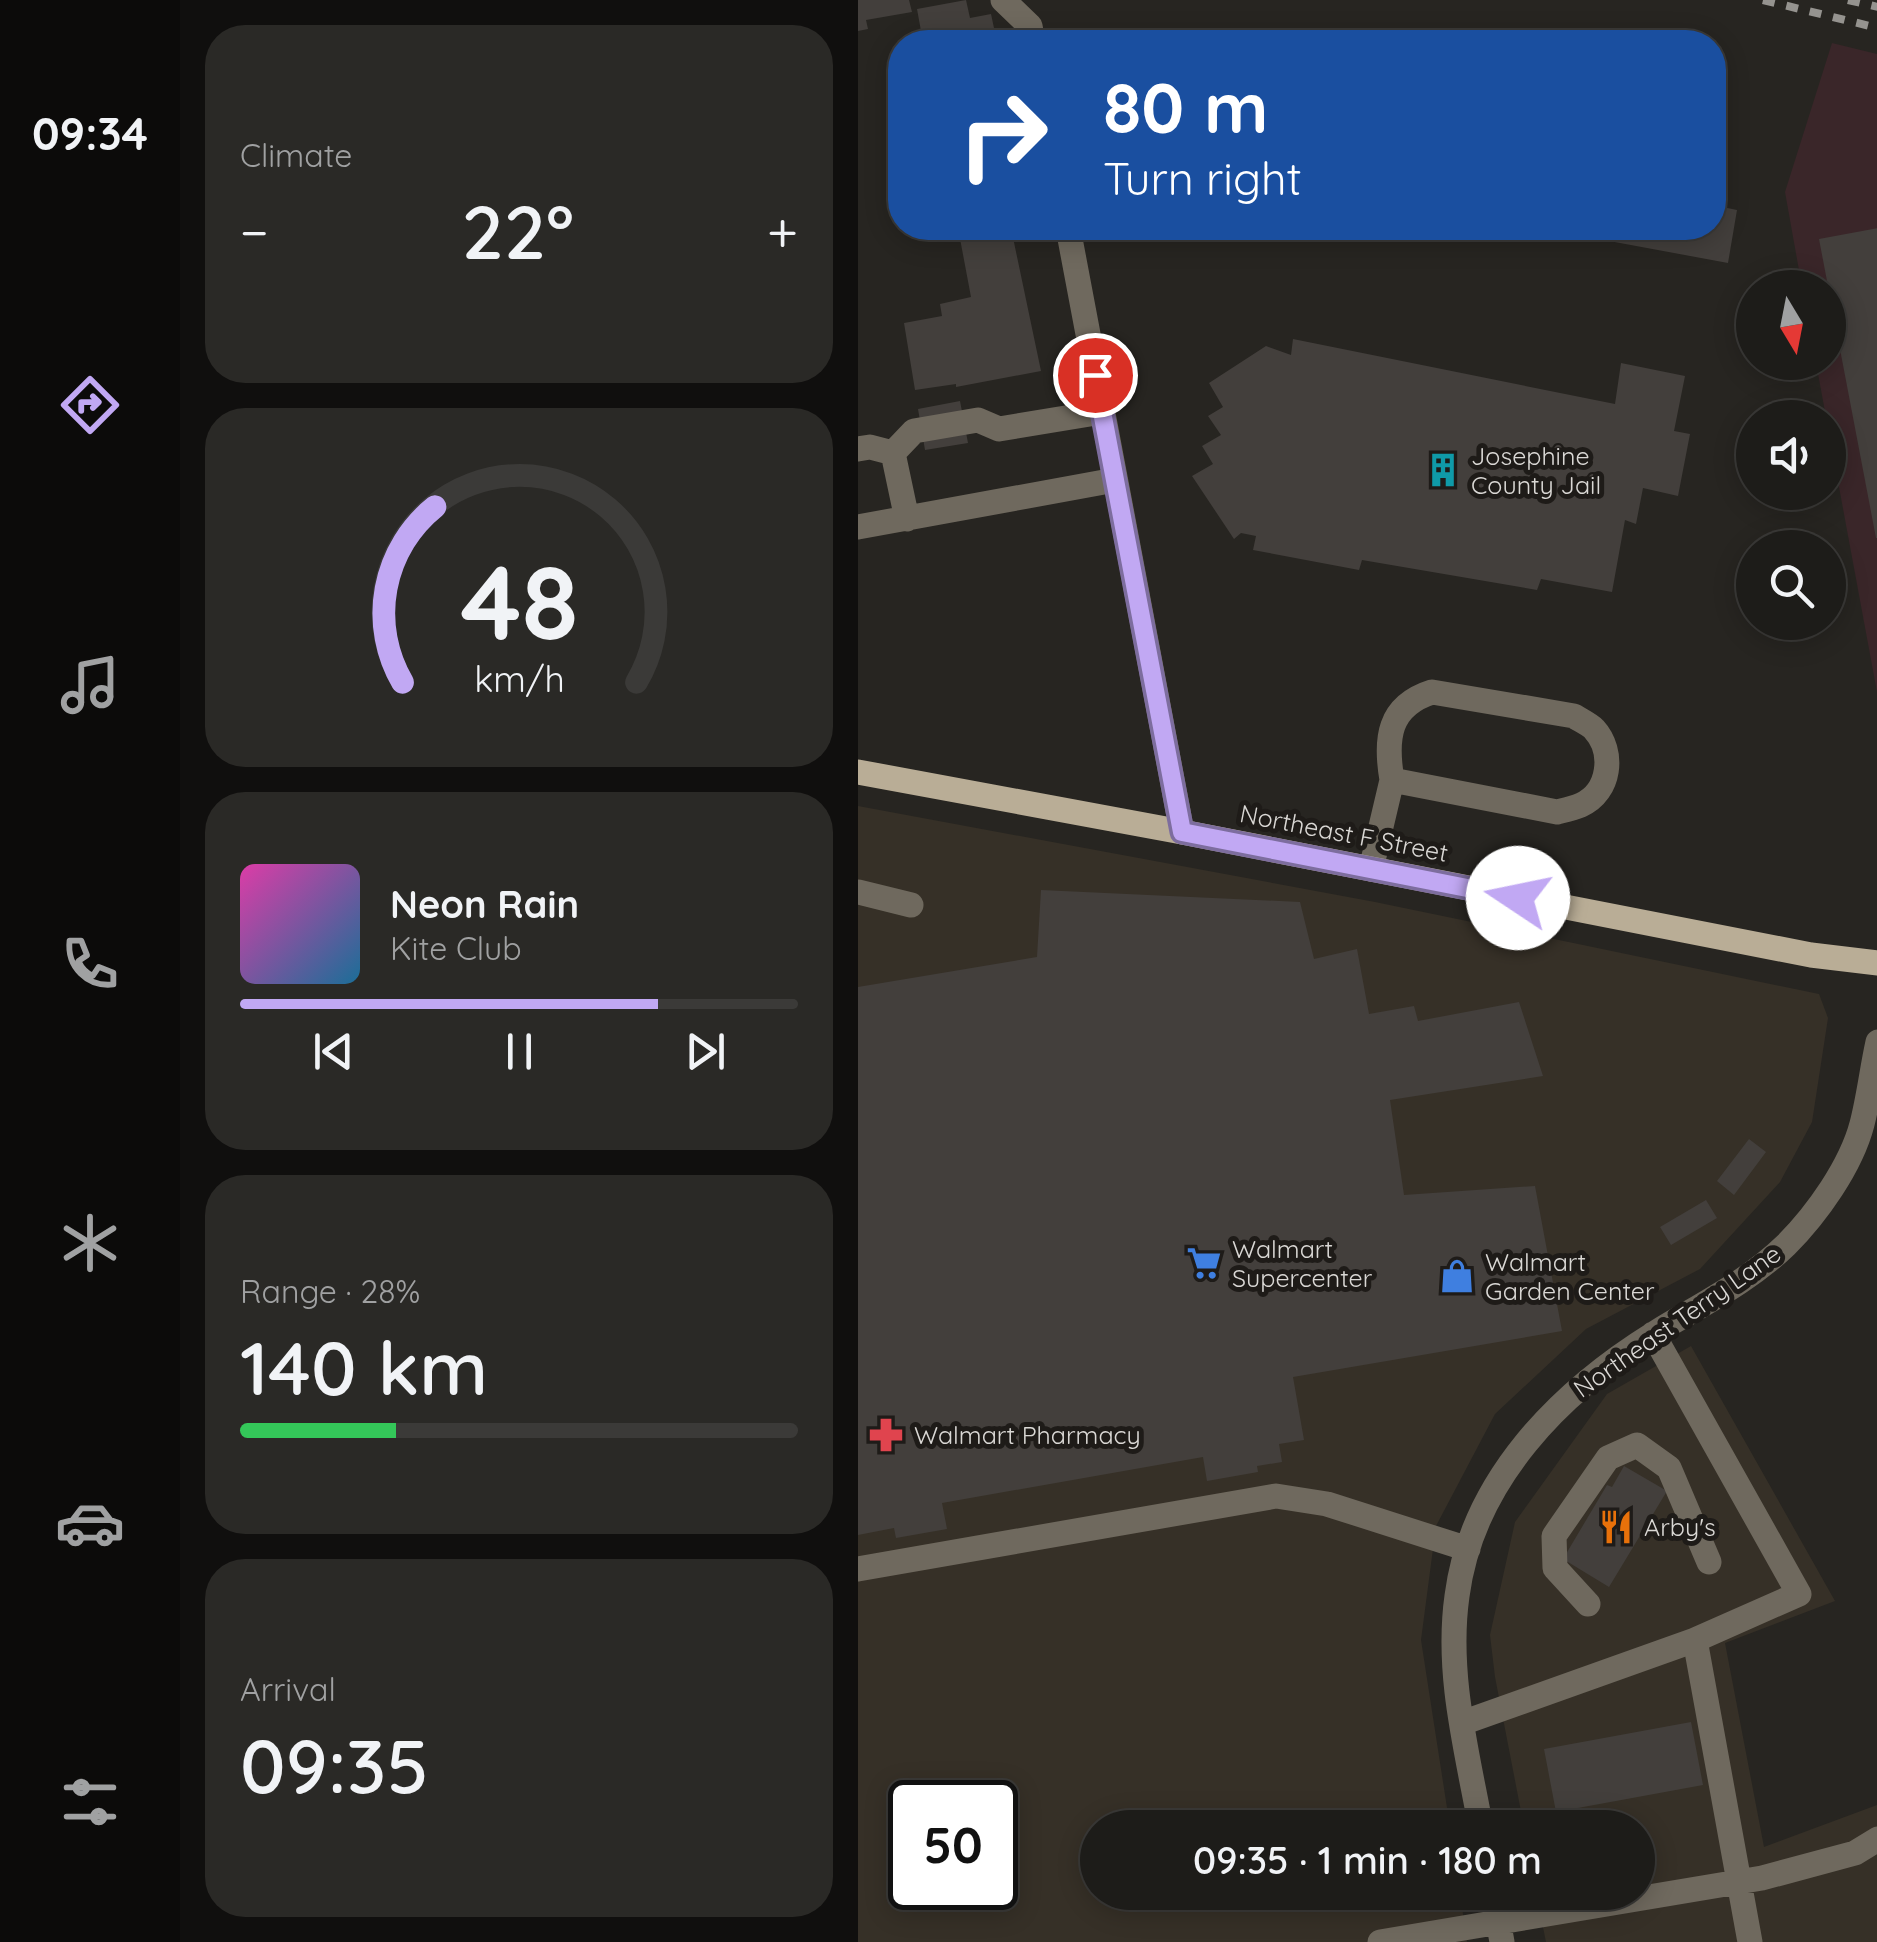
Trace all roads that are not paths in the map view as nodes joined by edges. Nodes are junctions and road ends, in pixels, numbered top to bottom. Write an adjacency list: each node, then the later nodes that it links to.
1 (1002, 0): 2 (street)
2 (1031, 30)
3 (1070, 240): 4 (street)
4 (1102, 412): 6 (street); 7 (street)
5 (858, 449): 6 (street)
6 (894, 453): 8 (street)
7 (1116, 480): 8 (street); 12 (street)
8 (907, 518): 9 (street)
9 (858, 528)
10 (858, 772): 12 (main road, Northeast F Street)
11 (1392, 780): 11 (street); 13 (street)
12 (1182, 832): 13 (main road, Northeast F Street)
13 (1371, 869): 16 (main road, Northeast F Street)
14 (858, 892): 15 (street)
15 (911, 904)
16 (1878, 964)
17 (1878, 1042): 18 (street, Northeast Terry Lane)
18 (1653, 1334): 19 (street, Northeast Terry Lane); 23 (street)
19 (1468, 1549): 21 (street); 24 (street, Northeast Terry Lane)
20 (1709, 1562): 22 (street)
21 (858, 1569)
22 (1588, 1604)
23 (1695, 1640): 24 (street); 27 (street)
24 (1462, 1723): 25 (street, Northeast Terry Lane)
25 (1478, 1810)
26 (1878, 1839): 27 (street)
27 (1739, 1882): 28 (street); 30 (street)
28 (1500, 1932): 29 (street)
29 (1380, 1942)
30 (1750, 1942)

